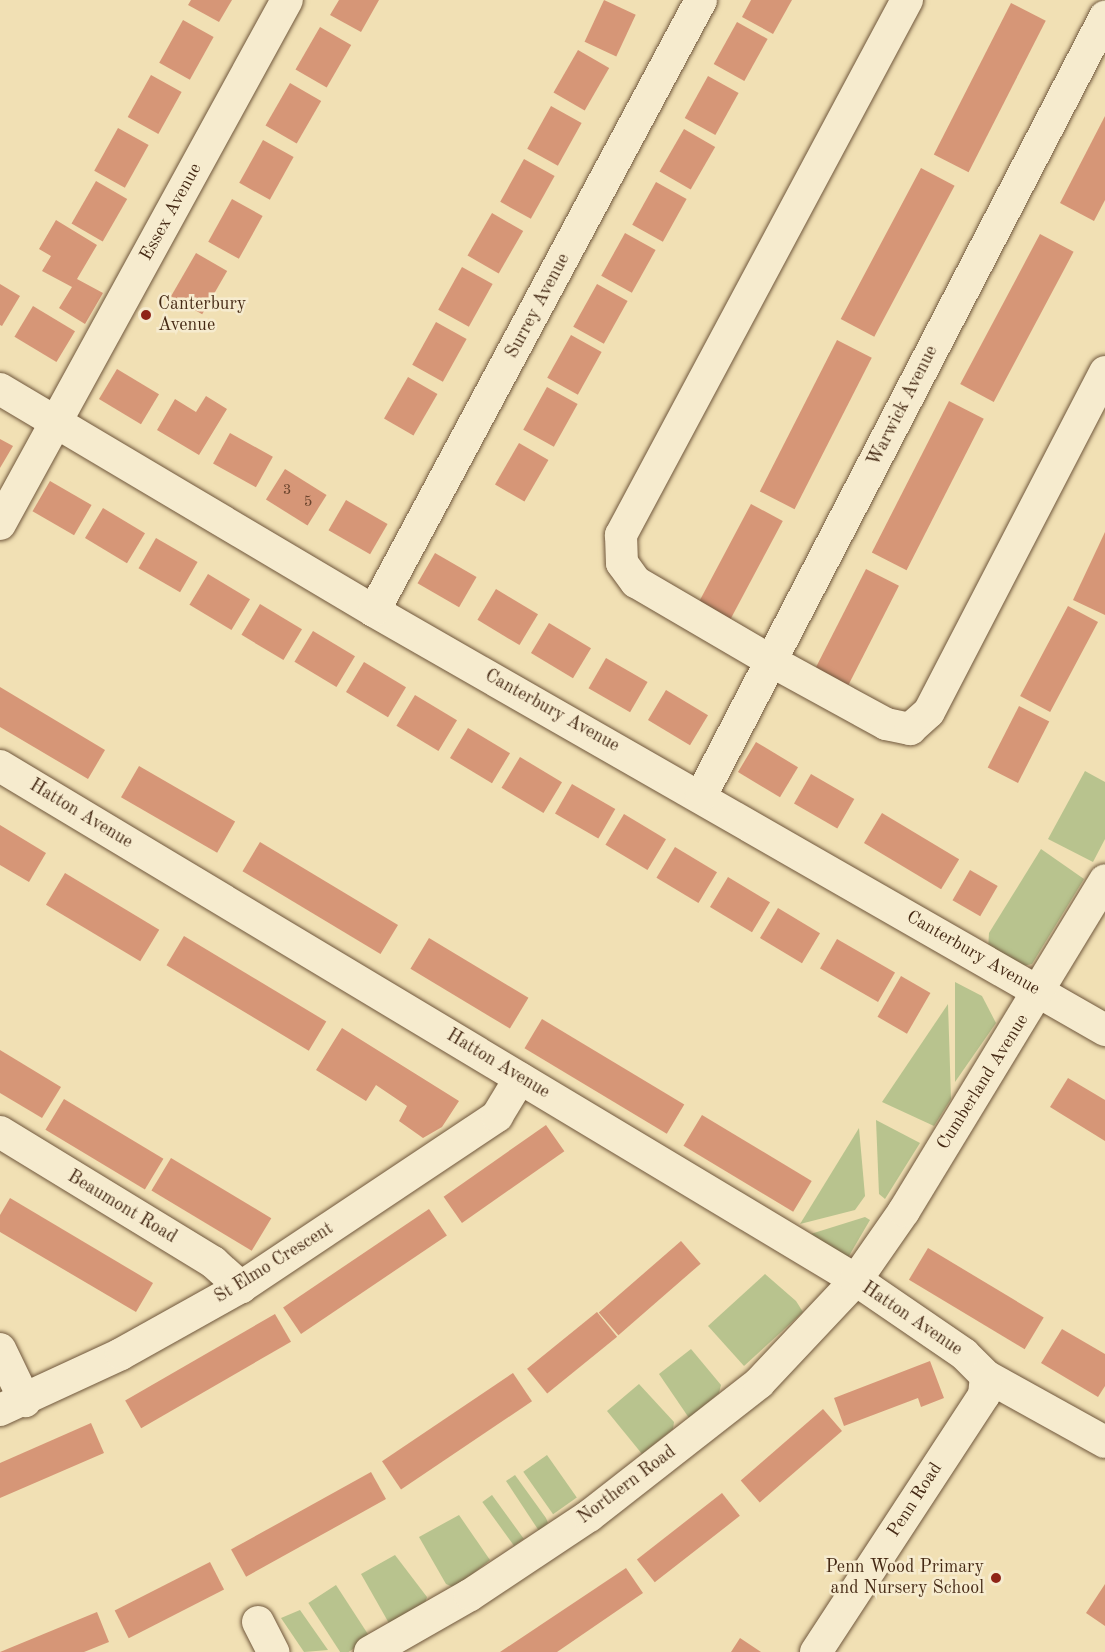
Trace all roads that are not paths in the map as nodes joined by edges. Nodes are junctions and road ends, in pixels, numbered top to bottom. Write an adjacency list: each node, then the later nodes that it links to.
1 (287, 0): 7 (street, Essex Avenue)
2 (701, 0): 9 (street, Surrey Avenue)
3 (907, 0): 10 (street)
4 (1105, 17): 10 (street, Warwick Avenue)
5 (1105, 372): 10 (street)
6 (0, 389): 7 (street, Canterbury Avenue)
7 (56, 425): 8 (street, Essex Avenue); 9 (street, Canterbury Avenue)
8 (0, 524)
9 (374, 611): 12 (street, Canterbury Avenue)
10 (771, 661): 12 (street, Warwick Avenue)
11 (0, 766): 16 (street, Hatton Avenue)
12 (701, 796): 14 (street, Canterbury Avenue)
13 (1105, 880): 14 (street, Cumberland Avenue)
14 (1040, 991): 15 (street, Canterbury Avenue); 18 (street, Cumberland Avenue)
15 (1105, 1030)
16 (520, 1078): 18 (street, Hatton Avenue); 19 (street, St Elmo Crescent)
17 (0, 1132): 19 (street, Beaumont Road)
18 (856, 1280): 21 (street, Hatton Avenue); 26 (street, Northern Road)
19 (241, 1287): 22 (street, St Elmo Crescent)
20 (0, 1348): 22 (street)
21 (986, 1376): 23 (street, Hatton Avenue); 27 (street, Penn Road)
22 (12, 1406)
23 (1103, 1436)
24 (258, 1622): 25 (street)
25 (273, 1652)
26 (369, 1652)
27 (816, 1652)

